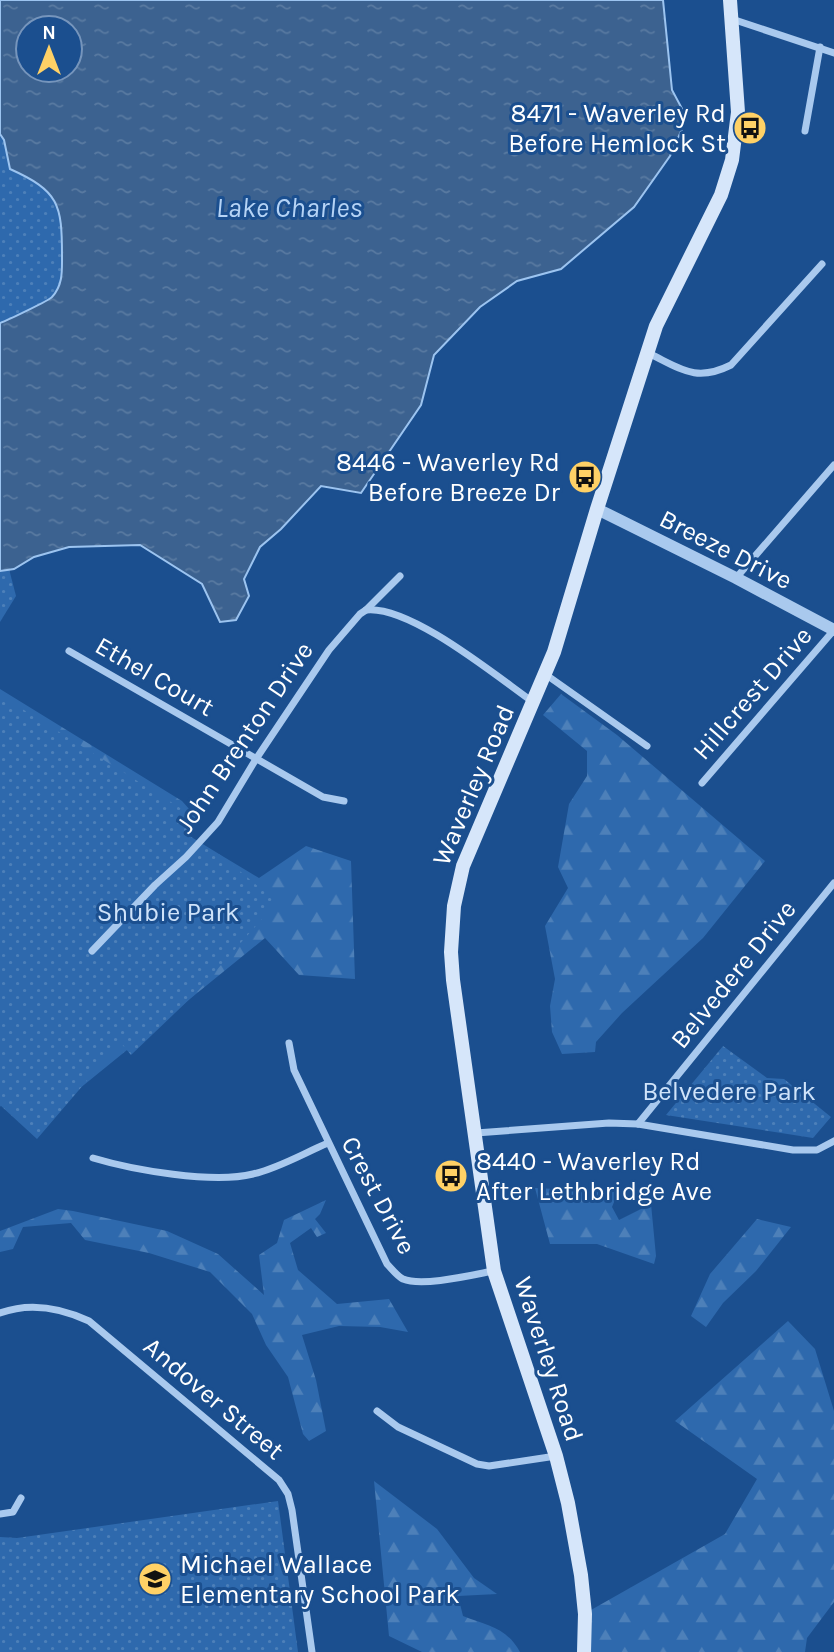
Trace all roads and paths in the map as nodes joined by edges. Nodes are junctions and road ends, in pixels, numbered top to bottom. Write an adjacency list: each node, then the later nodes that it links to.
1 (730, 0): 2 (main road, Waverley Road)
2 (732, 19): 3 (street); 7 (main road, Waverley Road)
3 (820, 47): 4 (street); 5 (street)
4 (834, 52)
5 (806, 131)
6 (822, 264): 7 (street)
7 (647, 352): 9 (main road, Waverley Road)
8 (834, 466): 11 (street)
9 (597, 509): 11 (street, Breeze Drive); 15 (main road, Waverley Road)
10 (400, 576): 12 (street, John Brenton Drive)
11 (736, 578): 13 (street, Breeze Drive)
12 (366, 610): 16 (street); 18 (street, John Brenton Drive)
13 (834, 630): 19 (street, Hillcrest Drive)
14 (69, 651): 18 (street, Ethel Court)
15 (545, 674): 16 (main road, Waverley Road); 17 (street)
16 (534, 702): 25 (main road, Waverley Road)
17 (647, 746)
18 (256, 759): 20 (street, Ethel Court); 22 (street, John Brenton Drive)
19 (702, 783)
20 (344, 801)
21 (834, 883): 24 (street, Belvedere Drive)
22 (92, 951)
23 (289, 1043): 27 (street, Crest Drive)
24 (638, 1124): 25 (street); 26 (street)
25 (476, 1133): 29 (main road, Waverley Road)
26 (834, 1141)
27 (328, 1143): 28 (street); 29 (street, Crest Drive)
28 (93, 1158)
29 (494, 1271): 32 (main road, Waverley Road)
30 (0, 1313): 35 (street, Andover Street)
31 (377, 1410): 32 (street)
32 (556, 1456): 36 (main road, Waverley Road)
33 (21, 1498): 34 (street)
34 (0, 1514)
35 (312, 1652)
36 (584, 1652)

